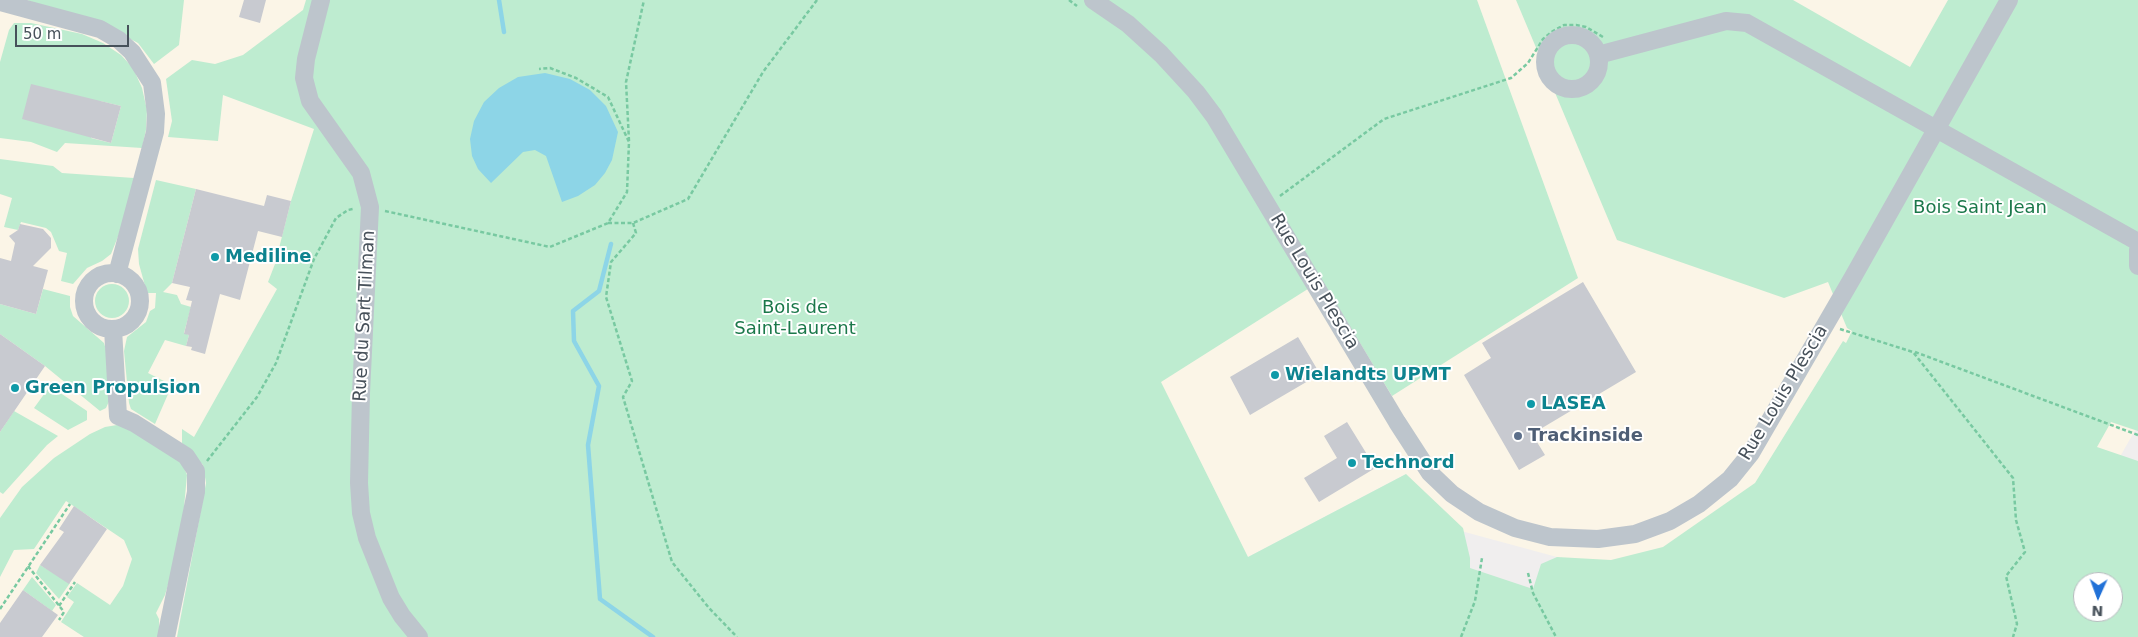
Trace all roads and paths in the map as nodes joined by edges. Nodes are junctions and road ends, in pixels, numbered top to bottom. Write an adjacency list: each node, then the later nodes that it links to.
1 (321, 0): 14 (street, Rue du Sart Tilman)
2 (644, 0): 12 (path)
3 (817, 0): 16 (path)
4 (1069, 0): 7 (path)
5 (2009, 0): 11 (street, Rue Louis Plescia)
6 (0, 2): 20 (street)
7 (1088, 5): 13 (street, Rue Louis Plescia)
8 (1608, 40): 13 (path)
9 (1598, 55): 11 (street)
10 (539, 69): 12 (path)
11 (1935, 129): 17 (street); 22 (street, Rue Louis Plescia)
12 (629, 142): 15 (path)
13 (1268, 205): 22 (street, Rue Louis Plescia)
14 (370, 207): 15 (path); 25 (path); 35 (street, Rue du Sart Tilman)
15 (608, 223): 16 (path)
16 (634, 223): 36 (path)
17 (2138, 242)
18 (2138, 250): 19 (street)
19 (2138, 266)
20 (117, 274): 21 (street); 21 (street)
21 (113, 329): 25 (street)
22 (1834, 330): 23 (path)
23 (1913, 352): 24 (path); 39 (path)
24 (2138, 435)
25 (196, 471): 34 (street)
26 (70, 504): 28 (path)
27 (1482, 558): 37 (path)
28 (28, 566): 31 (path); 32 (path)
29 (1528, 573): 38 (path)
30 (75, 582): 31 (path)
31 (59, 606): 33 (path)
32 (0, 609)
33 (59, 620)
34 (166, 637)
35 (419, 637)
36 (737, 637)
37 (1461, 637)
38 (1556, 637)
39 (2014, 637)

